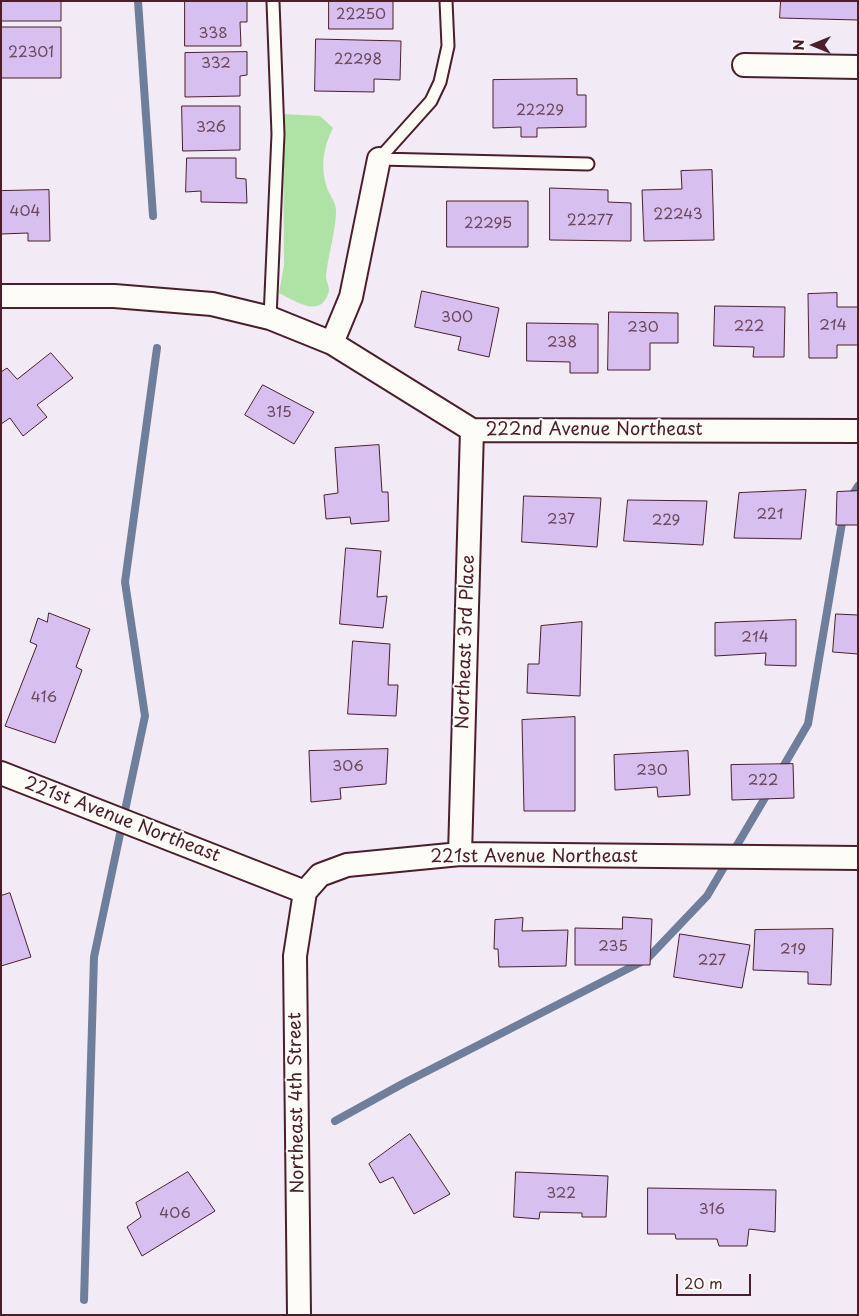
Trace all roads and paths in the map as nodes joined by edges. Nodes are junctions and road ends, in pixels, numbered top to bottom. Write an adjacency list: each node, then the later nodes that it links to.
1 (446, 1): 5 (lane)
2 (273, 2): 8 (lane)
3 (744, 65): 4 (street)
4 (858, 67)
5 (379, 159): 6 (lane); 9 (street)
6 (588, 164)
7 (1, 296): 8 (street, 222nd Avenue Northeast)
8 (270, 318): 9 (street, 222nd Avenue Northeast)
9 (332, 343): 10 (street, 222nd Avenue Northeast)
10 (472, 430): 11 (street, 222nd Avenue Northeast); 13 (street, Northeast 3rd Place)
11 (858, 431)
12 (1, 772): 15 (street, 221st Avenue Northeast)
13 (460, 854): 14 (street, 221st Avenue Northeast); 15 (street, 221st Avenue Northeast)
14 (858, 858)
15 (305, 892): 16 (street, Northeast 4th Street)
16 (299, 1315)

